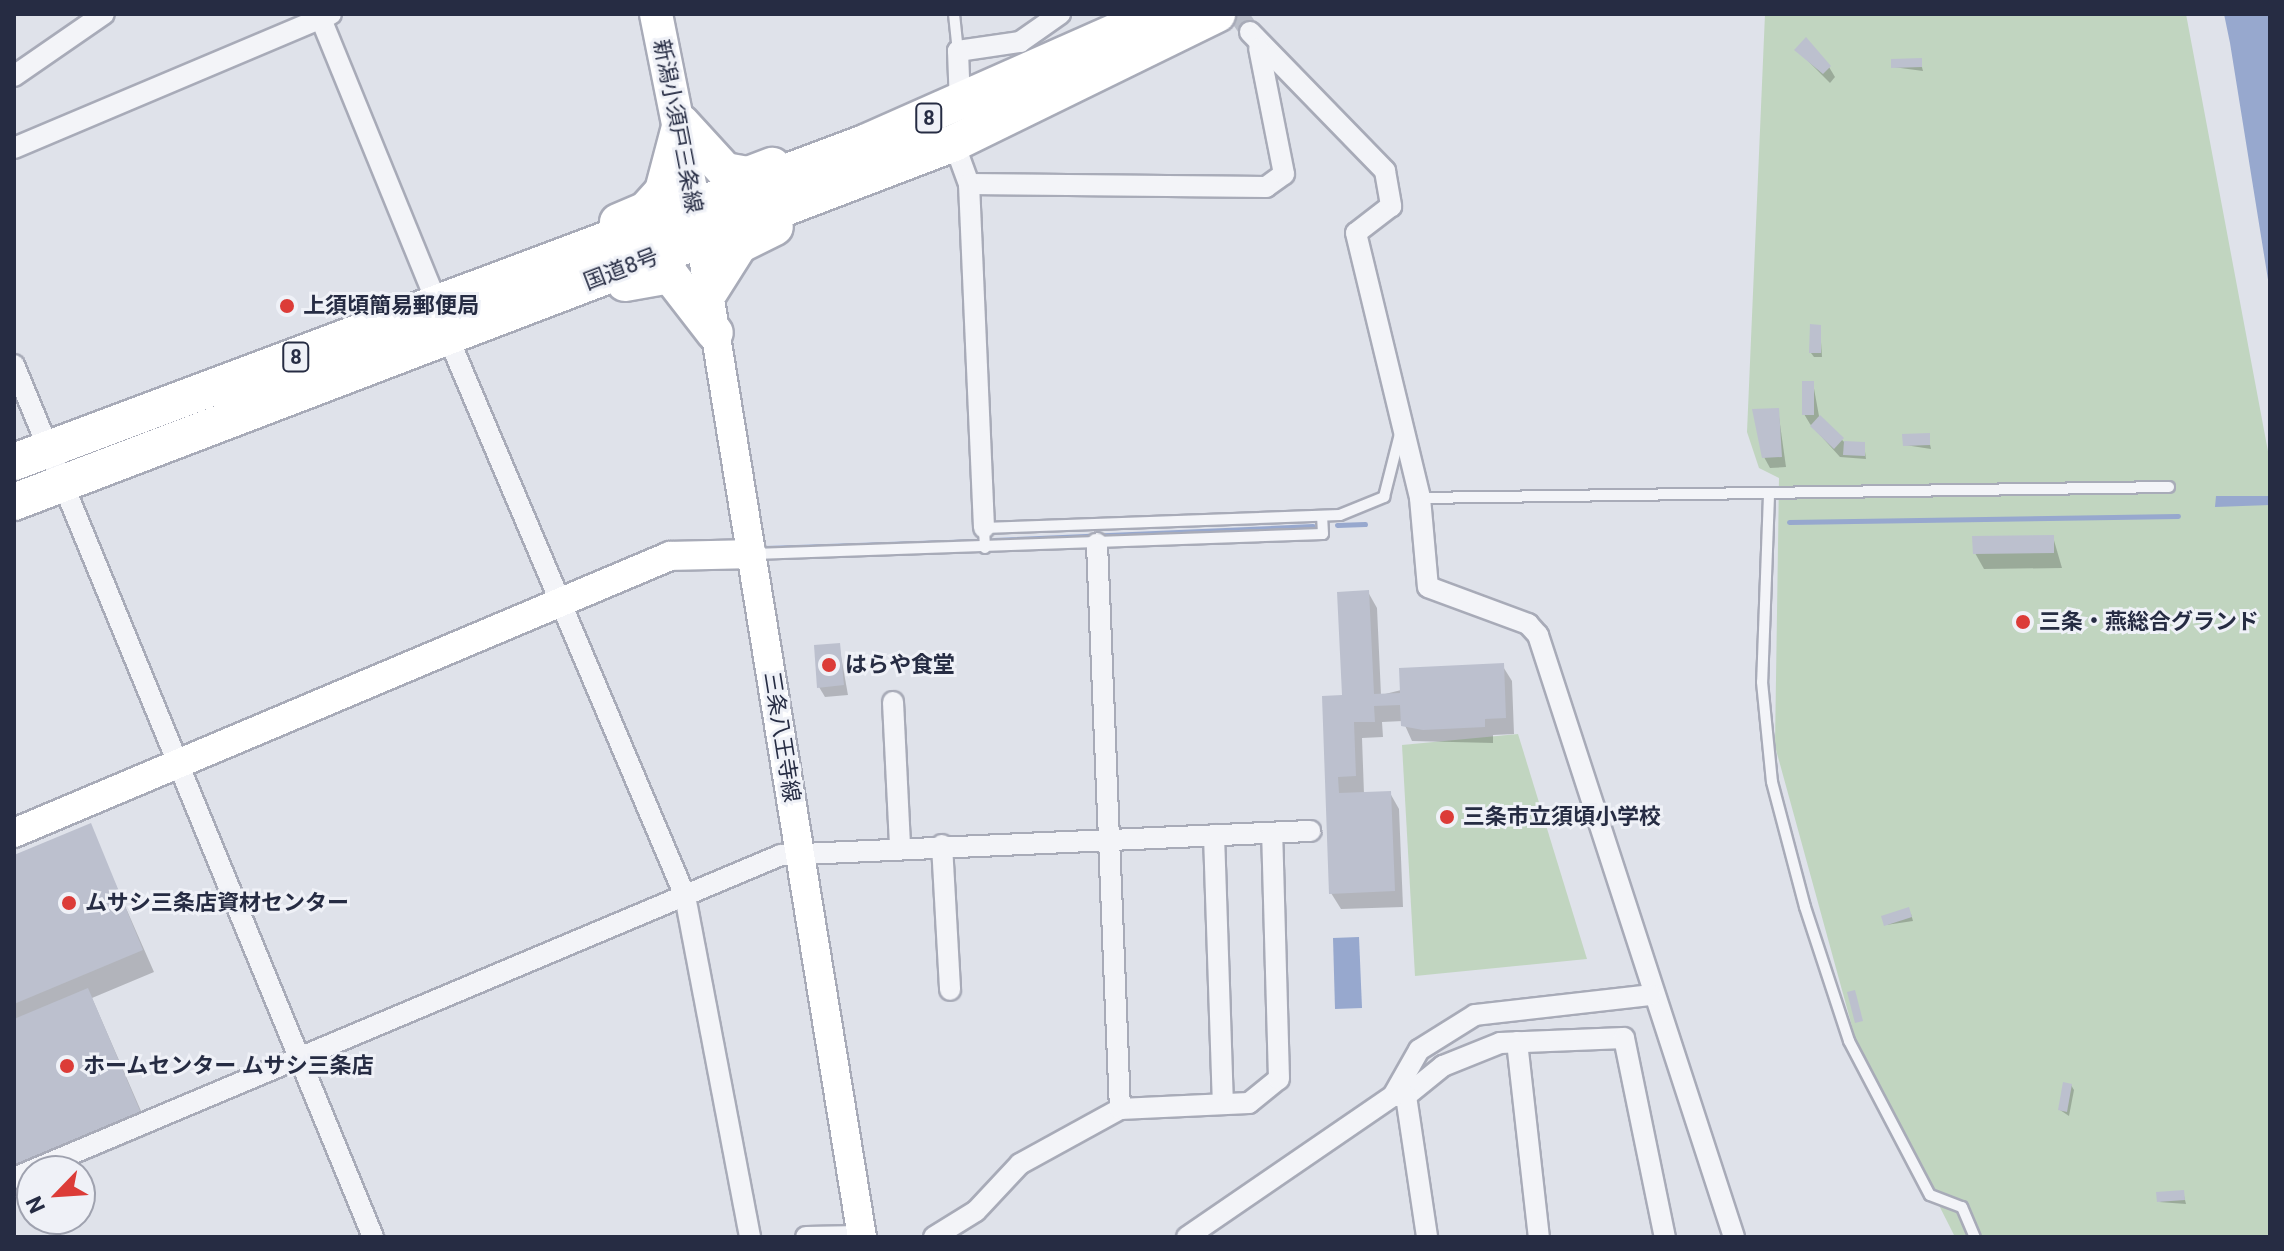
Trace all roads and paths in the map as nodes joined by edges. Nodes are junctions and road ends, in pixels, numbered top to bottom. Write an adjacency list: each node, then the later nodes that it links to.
1 (104, 14): 9 (street)
2 (656, 14): 11 (main road, 新潟小須戸三条線)
3 (954, 14): 8 (lane)
4 (1060, 14): 8 (street)
5 (1156, 14): 10 (highway, 国道8号 / 8)
6 (1217, 14): 13 (highway, 国道8号 / 8)
7 (323, 15): 14 (street); 21 (street)
8 (958, 51): 10 (street)
9 (14, 76)
10 (960, 105): 12 (highway, 国道8号 / 8)
11 (681, 123): 12 (highway); 17 (main road, 新潟小須戸三条線); 18 (highway)
12 (865, 143): 17 (highway, 国道8号 / 8)
13 (954, 143): 15 (street); 16 (highway, 国道8号 / 8)
14 (14, 148)
15 (969, 184): 24 (street); 33 (street)
16 (838, 186): 17 (highway, 国道8号 / 8); 19 (highway)
17 (698, 223): 18 (highway, 国道8号 / 8); 19 (main road, 三条八王寺線); 20 (highway, 国道8号 / 8)
18 (544, 265): 21 (highway, 国道8号 / 8)
19 (710, 291): 22 (main road, 三条八王寺線)
20 (519, 308): 21 (highway, 国道8号 / 8); 22 (highway)
21 (443, 321): 25 (highway, 国道8号 / 8); 27 (highway, 国道8号 / 8); 36 (street)
22 (715, 333): 35 (main road, 三条八王寺線)
23 (14, 365): 25 (street)
24 (1404, 422): 30 (street); 32 (lane)
25 (48, 449): 26 (highway, 国道8号 / 8); 27 (street)
26 (14, 462)
27 (62, 483): 31 (highway, 国道8号 / 8); 38 (street)
28 (2169, 487): 29 (lane)
29 (1769, 495): 30 (lane); 66 (lane)
30 (1420, 498): 49 (street)
31 (14, 502)
32 (1322, 516): 33 (lane); 34 (lane)
33 (984, 538): 34 (lane); 35 (lane)
34 (1097, 543): 43 (street)
35 (752, 554): 36 (main road); 46 (main road, 三条八王寺線)
36 (559, 598): 38 (main road); 47 (street)
37 (893, 702): 45 (street)
38 (178, 765): 40 (main road); 51 (street)
39 (1310, 831): 41 (street)
40 (14, 833)
41 (1272, 833): 42 (street); 53 (street)
42 (1214, 835): 43 (street); 53 (street)
43 (1111, 840): 44 (street); 54 (street)
44 (942, 845): 45 (street); 48 (street)
45 (900, 846): 46 (street)
46 (800, 851): 47 (street); 56 (main road, 三条八王寺線)
47 (685, 896): 51 (street); 58 (street)
48 (950, 990)
49 (1651, 995): 52 (street); 65 (street)
50 (1517, 1042): 52 (street); 63 (street); 64 (street)
51 (301, 1061): 55 (street); 57 (street)
52 (1400, 1096): 61 (street); 62 (street)
53 (1223, 1104): 54 (street)
54 (1120, 1109): 60 (street)
55 (14, 1178)
56 (861, 1236): 59 (street)
57 (373, 1237)
58 (750, 1237)
59 (806, 1237)
60 (934, 1237)
61 (1187, 1237)
62 (1427, 1237)
63 (1539, 1237)
64 (1665, 1237)
65 (1734, 1237)
66 (1975, 1237)

